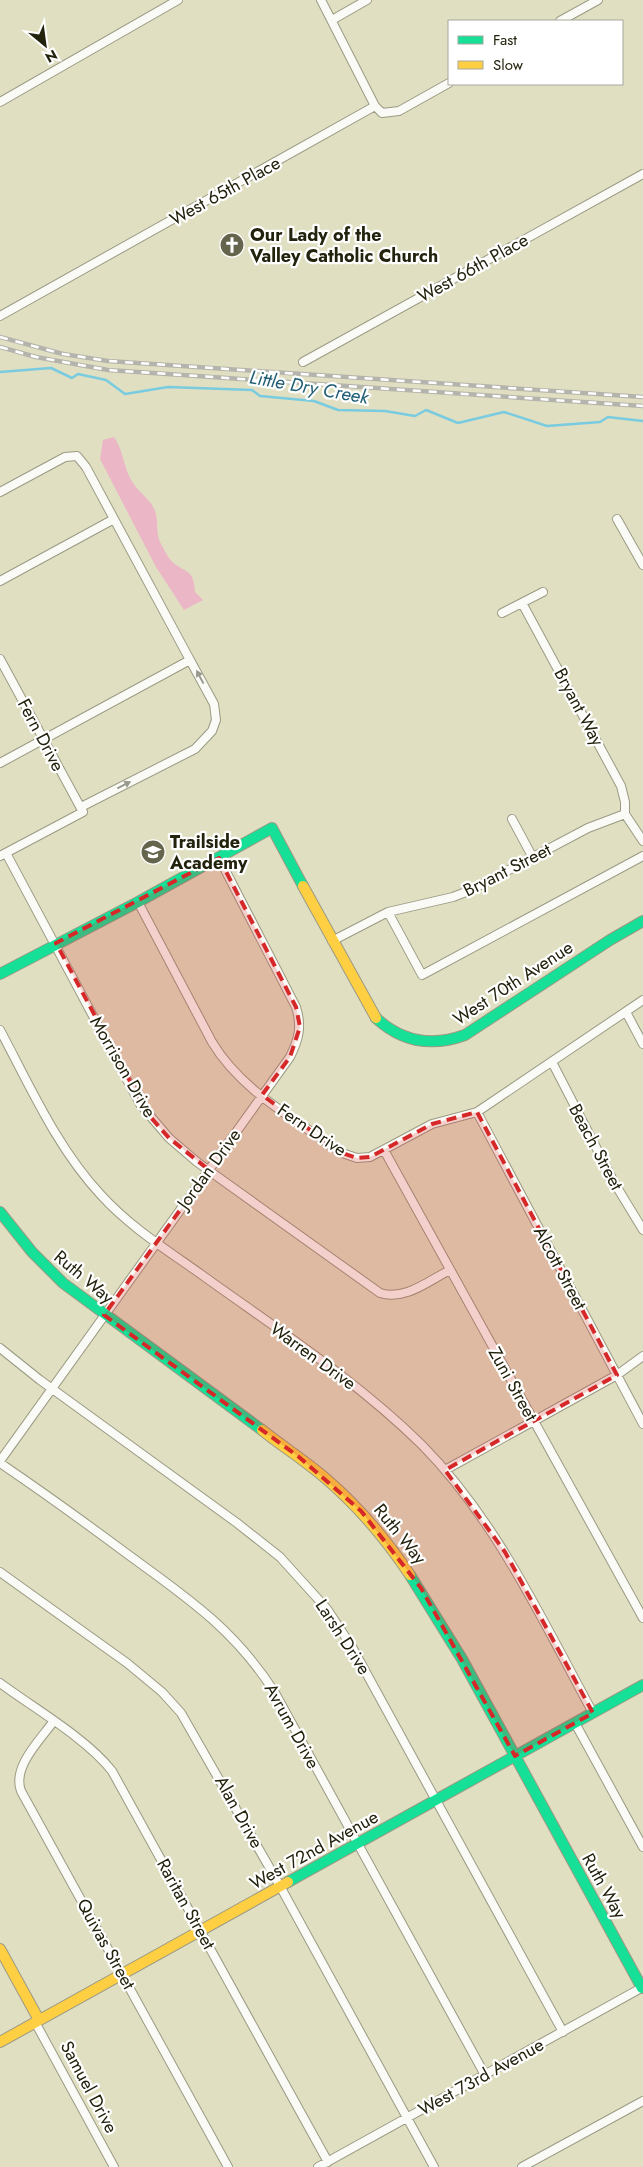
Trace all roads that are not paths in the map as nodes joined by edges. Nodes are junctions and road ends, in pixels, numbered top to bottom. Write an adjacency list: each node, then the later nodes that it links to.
1 (178, 0): 8 (street)
2 (321, 0): 5 (street)
3 (367, 0): 5 (street)
4 (598, 0): 6 (street)
5 (332, 20): 9 (street)
6 (562, 20)
7 (448, 84): 9 (street)
8 (0, 102)
9 (376, 106): 12 (street, West 65th Place)
10 (641, 175): 11 (street); 13 (street, West 66th Place)
11 (643, 184)
12 (0, 316)
13 (303, 362)
14 (0, 492): 15 (street)
15 (114, 519): 18 (street); 23 (street)
16 (618, 519): 17 (street)
17 (643, 564)
18 (0, 581)
19 (543, 592): 20 (street)
20 (522, 603): 21 (street); 27 (street, Bryant Way)
21 (502, 613)
22 (0, 659): 24 (street, Fern Drive)
23 (190, 660): 24 (street); 26 (street, one-way to 23)
24 (43, 739): 25 (street); 26 (street, Fern Drive)
25 (0, 763)
26 (82, 809): 30 (street)
27 (625, 814): 29 (street); 33 (street, Bryant Street)
28 (512, 819): 33 (street)
29 (643, 841)
30 (3, 854): 38 (street, Morrison Drive)
31 (643, 856): 35 (street)
32 (218, 858): 34 (street); 37 (street, West 70th Avenue); 45 (street, Jordan Drive)
33 (533, 858): 35 (street, Bryant Street)
34 (138, 902): 38 (street); 45 (street, Fern Drive)
35 (388, 912): 37 (street, Bryant Street)
36 (643, 921): 37 (street, West 70th Avenue)
37 (332, 942)
38 (56, 943): 39 (street); 48 (street, Morrison Drive)
39 (0, 974)
40 (643, 1000): 41 (street, Fern Drive)
41 (626, 1012): 43 (street); 44 (street, Fern Drive)
42 (0, 1030): 51 (street, Warren Drive)
43 (643, 1044)
44 (552, 1062): 46 (street, Fern Drive); 50 (street, Beach Street)
45 (262, 1096): 47 (street, Fern Drive); 48 (street, Jordan Drive)
46 (477, 1112): 47 (street, Fern Drive); 56 (street, Alcott Street)
47 (384, 1150): 52 (street, Zuni Street)
48 (209, 1170): 51 (street, Jordan Drive); 52 (street, Morrison Drive)
49 (0, 1212): 53 (street, Ruth Way)
50 (643, 1230)
51 (157, 1243): 53 (street, Jordan Drive); 61 (street, Warren Drive)
52 (450, 1270): 58 (street, Zuni Street)
53 (104, 1315): 57 (street, Jordan Drive); 69 (street, Ruth Way)
54 (0, 1348): 57 (street, Larsh Drive)
55 (643, 1356): 56 (street)
56 (617, 1375): 58 (street); 59 (street, Alcott Street)
57 (52, 1388): 60 (street, Jordan Drive); 70 (street, Larsh Drive)
58 (533, 1420): 61 (street); 63 (street, Zuni Street)
59 (643, 1424)
60 (0, 1462): 71 (street, Avrum Drive)
61 (445, 1470): 66 (street, Warren Drive)
62 (0, 1572): 73 (street, Alan Drive)
63 (643, 1618)
64 (0, 1683): 67 (street, Raritan Street)
65 (643, 1685): 66 (street, West 72nd Avenue)
66 (594, 1713): 68 (street, West 72nd Avenue)
67 (53, 1722): 74 (street, Raritan Street); 76 (street, Quivas Street)
68 (575, 1723): 69 (street, West 72nd Avenue); 72 (street)
69 (515, 1756): 70 (street, West 72nd Avenue); 77 (street, Ruth Way)
70 (437, 1800): 71 (street, West 72nd Avenue); 79 (street, Larsh Drive)
71 (358, 1844): 73 (street, West 72nd Avenue); 81 (street, Avrum Drive)
72 (643, 1847)
73 (280, 1886): 74 (street, West 72nd Avenue); 83 (street, Alan Drive)
74 (201, 1931): 76 (street, West 72nd Avenue); 84 (street, Raritan Street)
75 (0, 1950): 78 (street, Samuel Drive)
76 (123, 1974): 78 (street, West 72nd Avenue); 86 (street, Quivas Street)
77 (642, 1988): 79 (street, West 73rd Avenue)
78 (37, 2021): 80 (street, West 72nd Avenue); 85 (street, Samuel Drive)
79 (563, 2032): 81 (street, West 73rd Avenue)
80 (0, 2042)
81 (484, 2075): 83 (street, West 73rd Avenue)
82 (643, 2101): 89 (street)
83 (406, 2119): 84 (street, West 73rd Avenue); 88 (street, Alan Drive)
84 (328, 2162): 87 (street, West 73rd Avenue)
85 (114, 2167)
86 (228, 2167)
87 (318, 2167)
88 (434, 2167)
89 (522, 2167)

